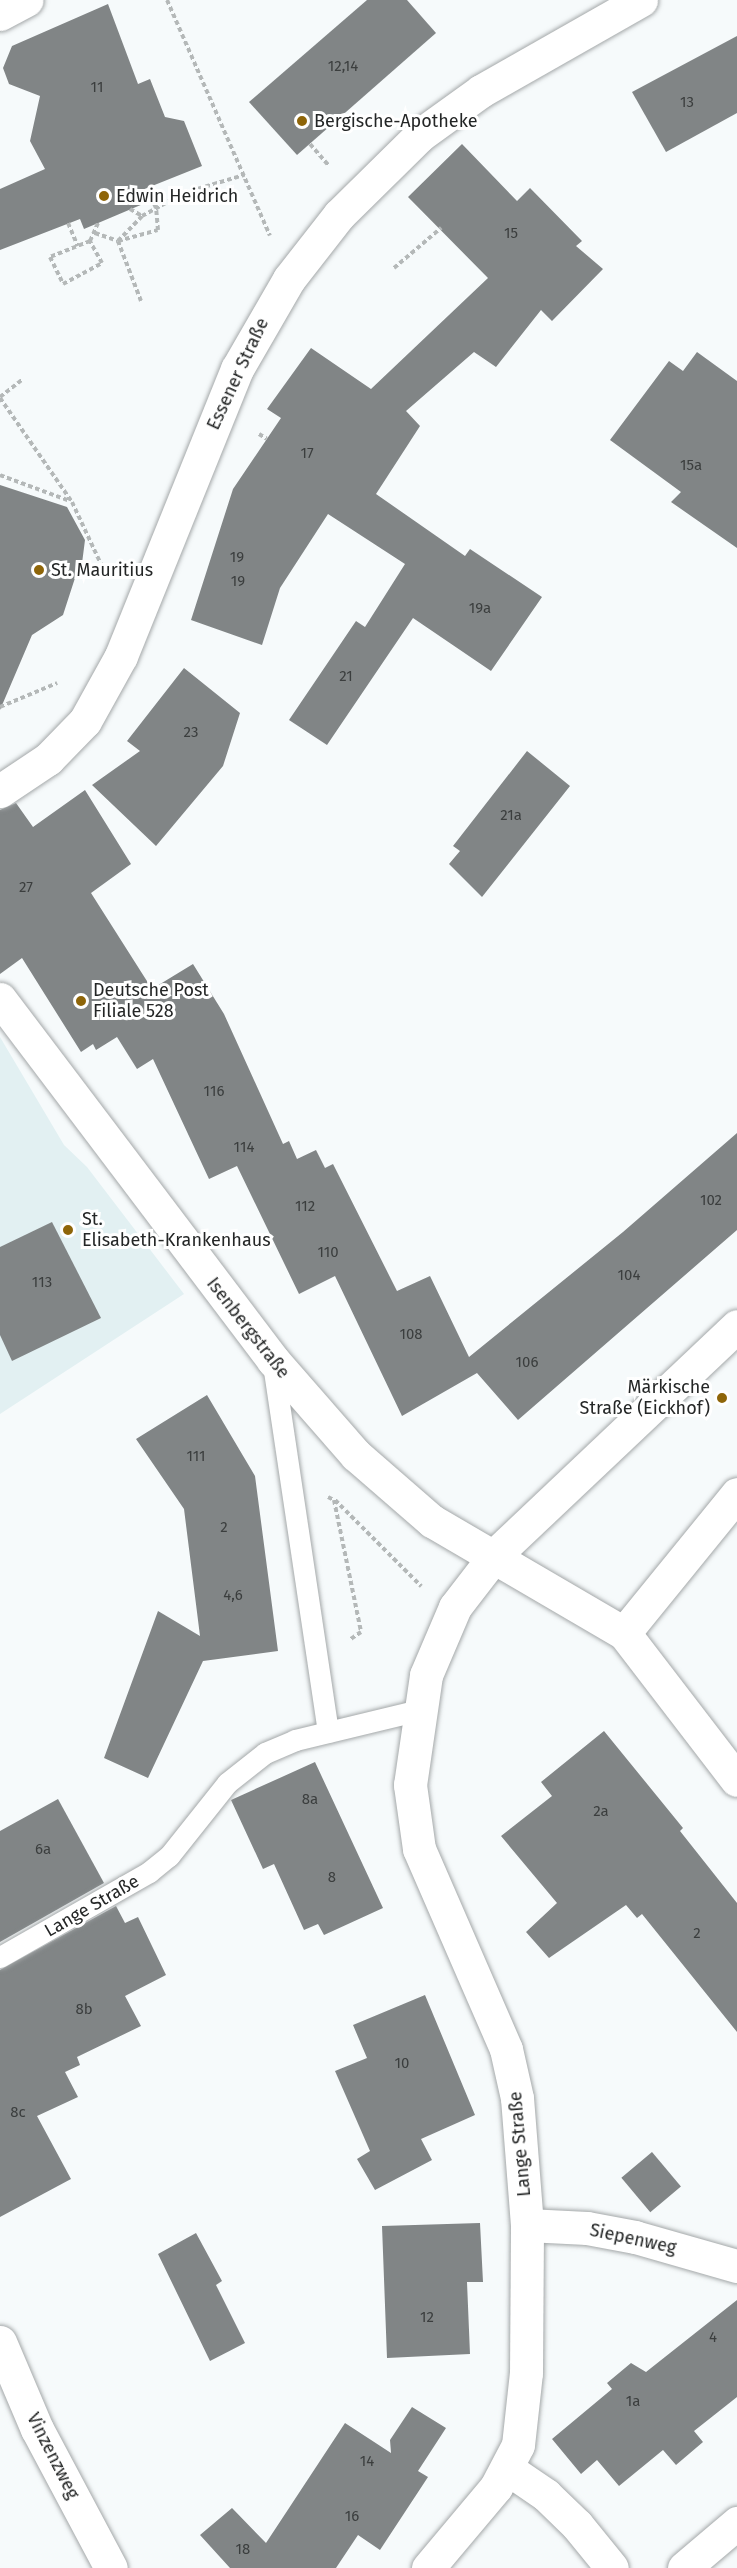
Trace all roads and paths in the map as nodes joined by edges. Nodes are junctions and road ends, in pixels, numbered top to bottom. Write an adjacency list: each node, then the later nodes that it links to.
1 (26, 0): 4 (street)
2 (167, 0): 5 (path)
3 (641, 0): 18 (street, Essener Straße)
4 (0, 14)
5 (244, 175): 7 (path); 18 (path)
6 (147, 189): 7 (path)
7 (156, 208): 9 (path); 15 (path)
8 (130, 209): 9 (path)
9 (142, 216): 15 (path)
10 (68, 223): 16 (path)
11 (98, 223): 13 (path)
12 (441, 228): 17 (path)
13 (95, 233): 14 (path); 15 (path)
14 (90, 241): 16 (path); 16 (path)
15 (118, 241): 19 (path)
16 (78, 246)
17 (394, 268)
18 (288, 279): 26 (street, Essener Straße)
19 (141, 301)
20 (22, 380): 21 (path)
21 (0, 398): 25 (path)
22 (259, 434): 23 (path)
23 (267, 439)
24 (0, 475): 25 (path)
25 (72, 501): 26 (path)
26 (132, 631): 27 (street, Essener Straße)
27 (0, 791)
28 (0, 999): 30 (street, Isenbergstraße)
29 (737, 1326): 33 (street)
30 (273, 1360): 33 (street, Isenbergstraße); 37 (lane)
31 (737, 1494): 35 (street)
32 (334, 1500): 34 (path)
33 (495, 1554): 34 (street); 35 (street, Isenbergstraße)
34 (451, 1615): 36 (street, Lange Straße)
35 (624, 1633): 38 (street)
36 (419, 1710): 37 (lane, Lange Straße); 40 (street, Lange Straße)
37 (328, 1732): 39 (lane, Lange Straße)
38 (737, 1780)
39 (0, 1958)
40 (527, 2225): 41 (street, Siepenweg); 43 (street, Lange Straße)
41 (737, 2266)
42 (0, 2342): 45 (street, Vinzenzweg)
43 (508, 2469): 46 (street, Lange Straße); 47 (street)
44 (737, 2523): 48 (street)
45 (111, 2568)
46 (428, 2568)
47 (612, 2568)
48 (684, 2568)

